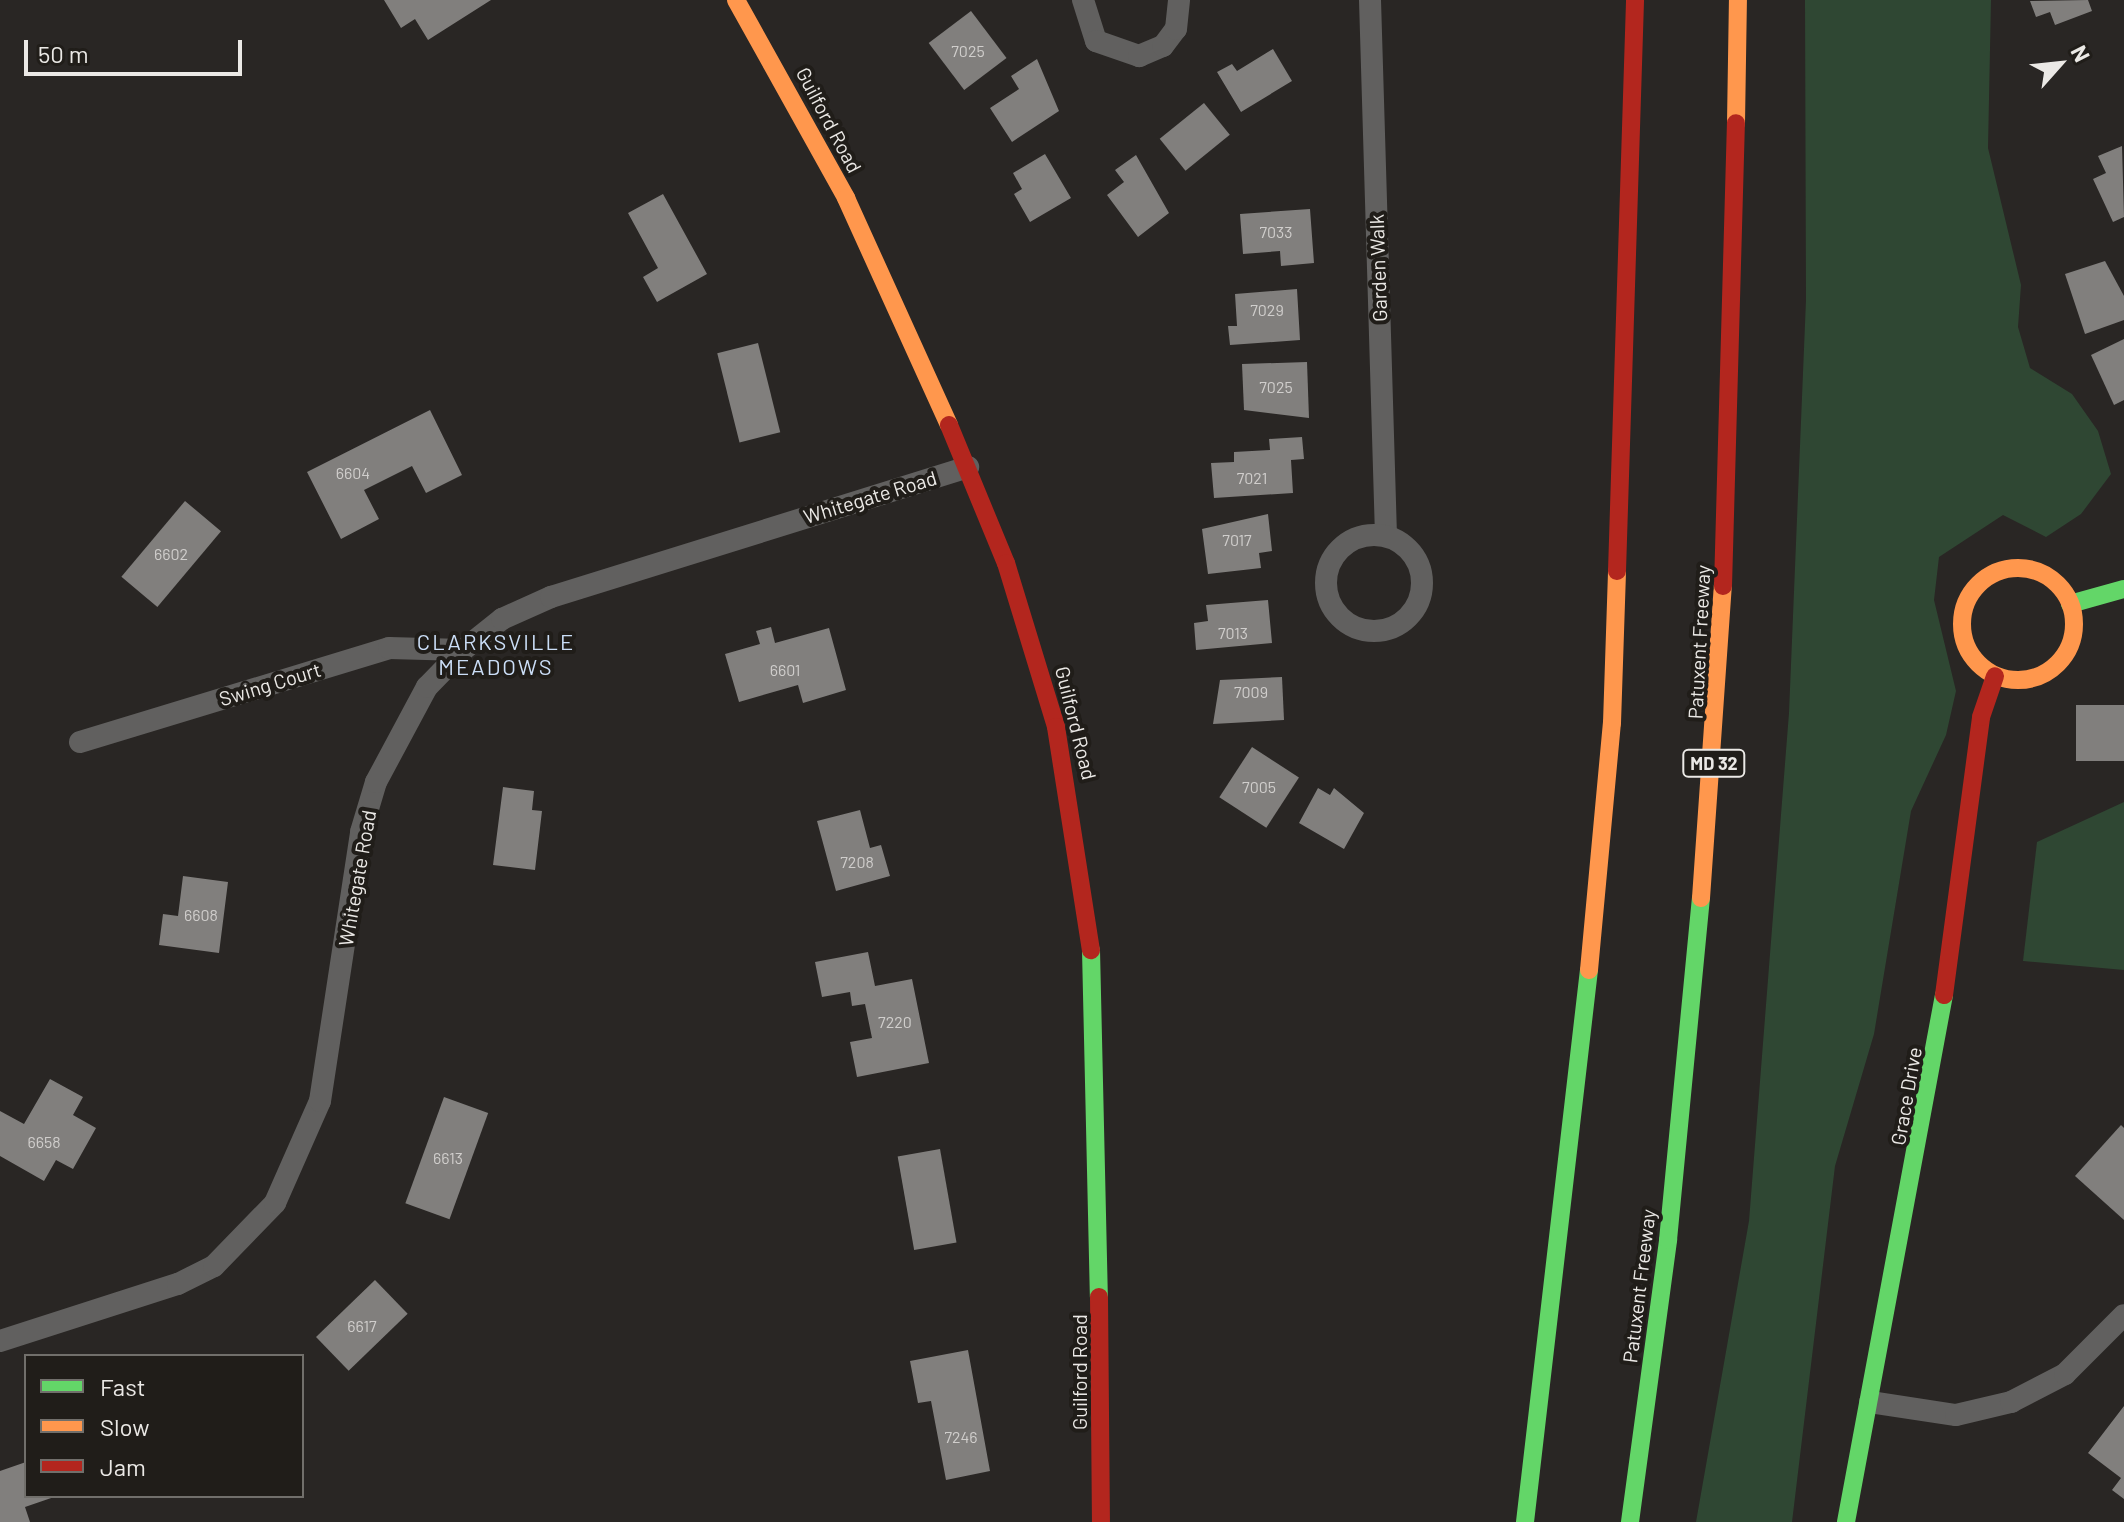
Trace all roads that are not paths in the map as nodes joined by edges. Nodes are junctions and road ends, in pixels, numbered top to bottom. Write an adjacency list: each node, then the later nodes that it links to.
1 (736, 0): 7 (main road, Guilford Road)
2 (1083, 0): 3 (street)
3 (1179, 0)
4 (1370, 0): 8 (street, Garden Walk)
5 (1635, 0): 18 (main road)
6 (1738, 0): 19 (main road, Patuxent Freeway / MD 32)
7 (968, 467): 11 (street, Whitegate Road); 17 (main road, Guilford Road)
8 (1386, 535): 8 (street)
9 (2124, 589): 10 (main road)
10 (2070, 604): 12 (main road); 12 (main road)
11 (463, 650): 13 (street, Swing Court); 15 (street, Whitegate Road)
12 (1995, 676): 16 (main road, Grace Drive)
13 (80, 742)
14 (2124, 1315): 16 (street)
15 (0, 1341)
16 (1870, 1402): 20 (main road, Grace Drive)
17 (1101, 1522)
18 (1525, 1522)
19 (1630, 1522)
20 (1846, 1522)

